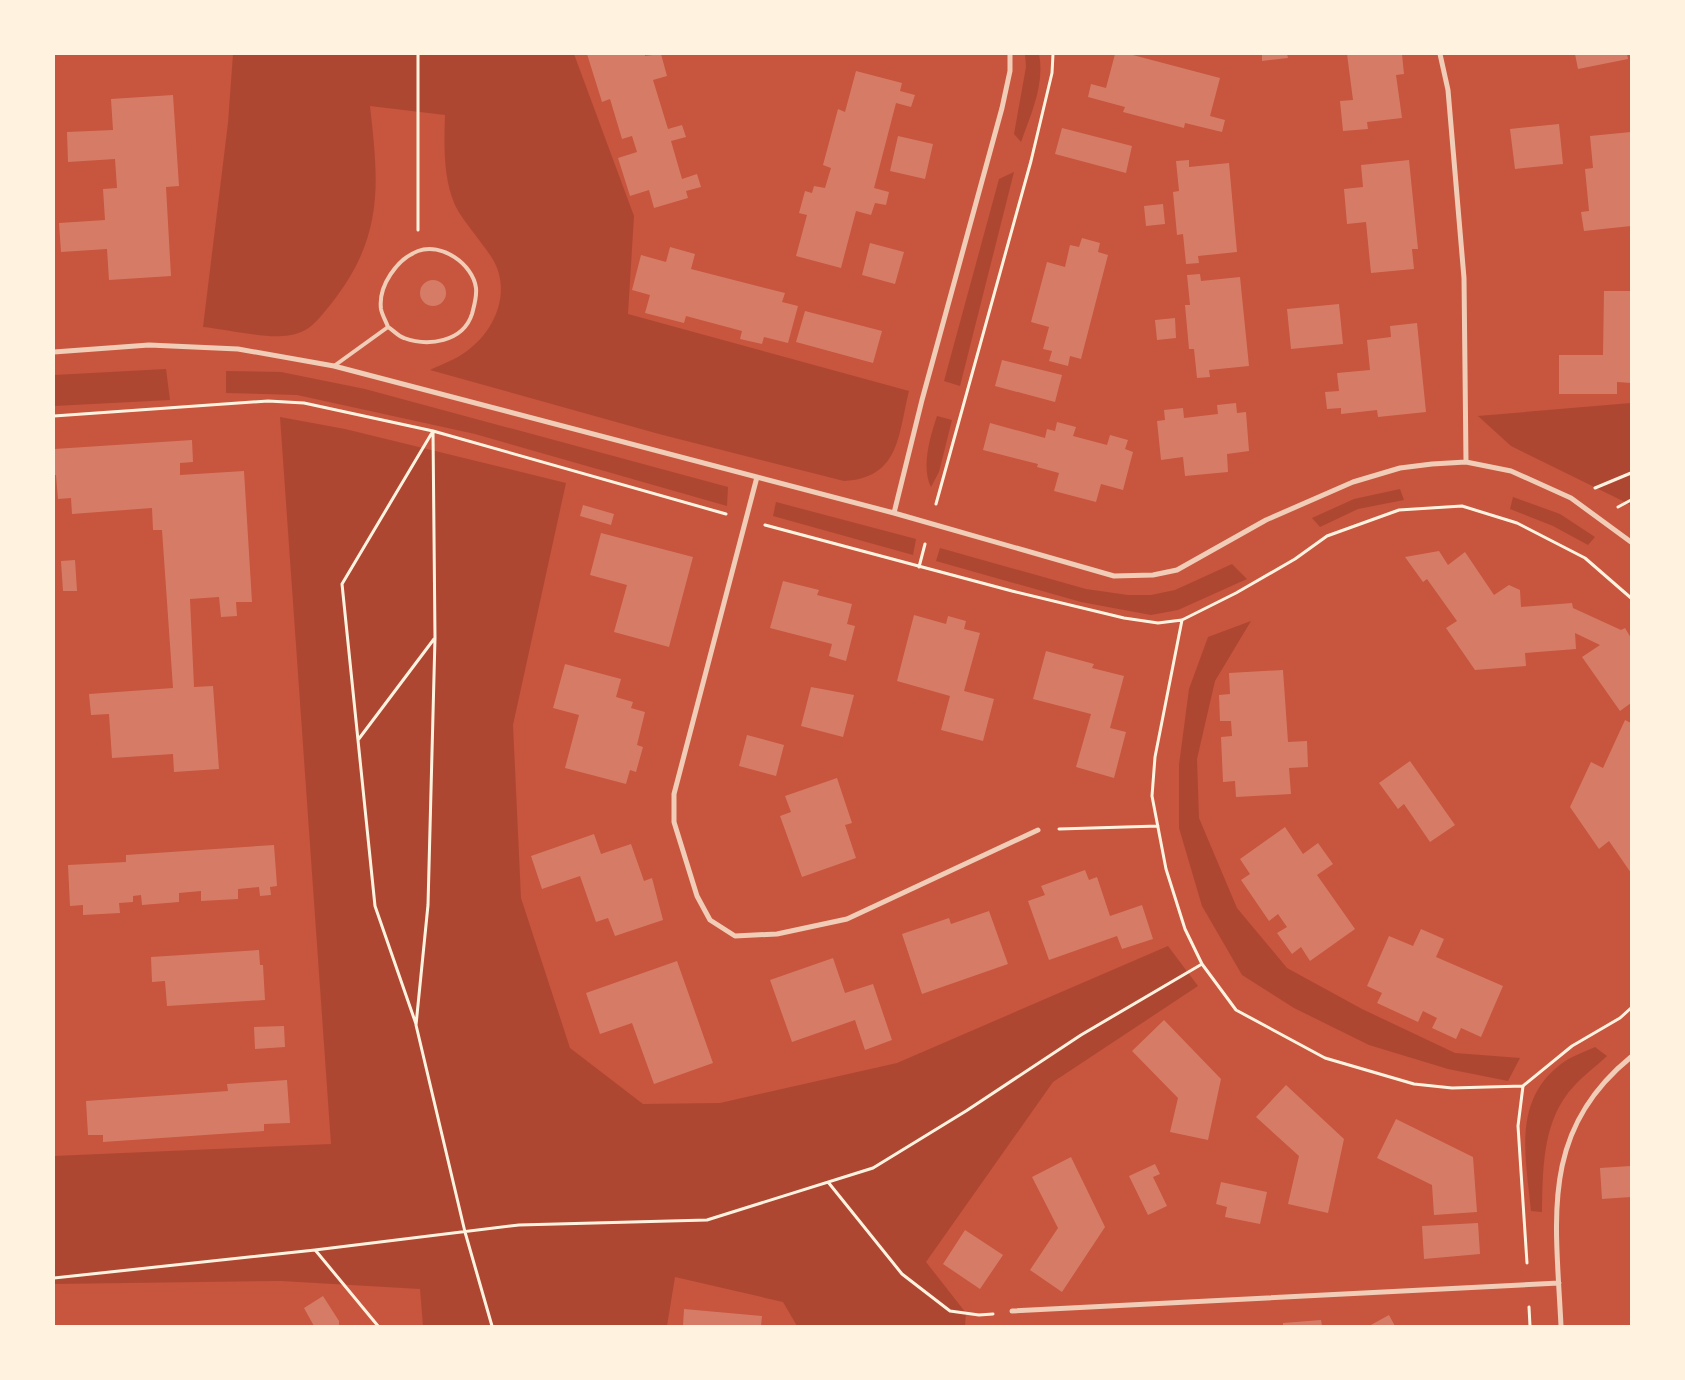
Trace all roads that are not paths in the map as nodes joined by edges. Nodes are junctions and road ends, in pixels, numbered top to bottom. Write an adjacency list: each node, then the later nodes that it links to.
1 (1010, 54): 8 (street)
2 (1440, 54): 6 (street)
3 (388, 327): 3 (lane); 5 (lane)
4 (54, 352): 5 (street)
5 (334, 366): 7 (street)
6 (1466, 462): 8 (street); 9 (street)
7 (757, 477): 8 (street); 10 (street)
8 (894, 513)
9 (1631, 542)
10 (1038, 830)
11 (1631, 1056): 12 (street)
12 (1559, 1283): 13 (street); 14 (street)
13 (1012, 1311)
14 (1561, 1326)

